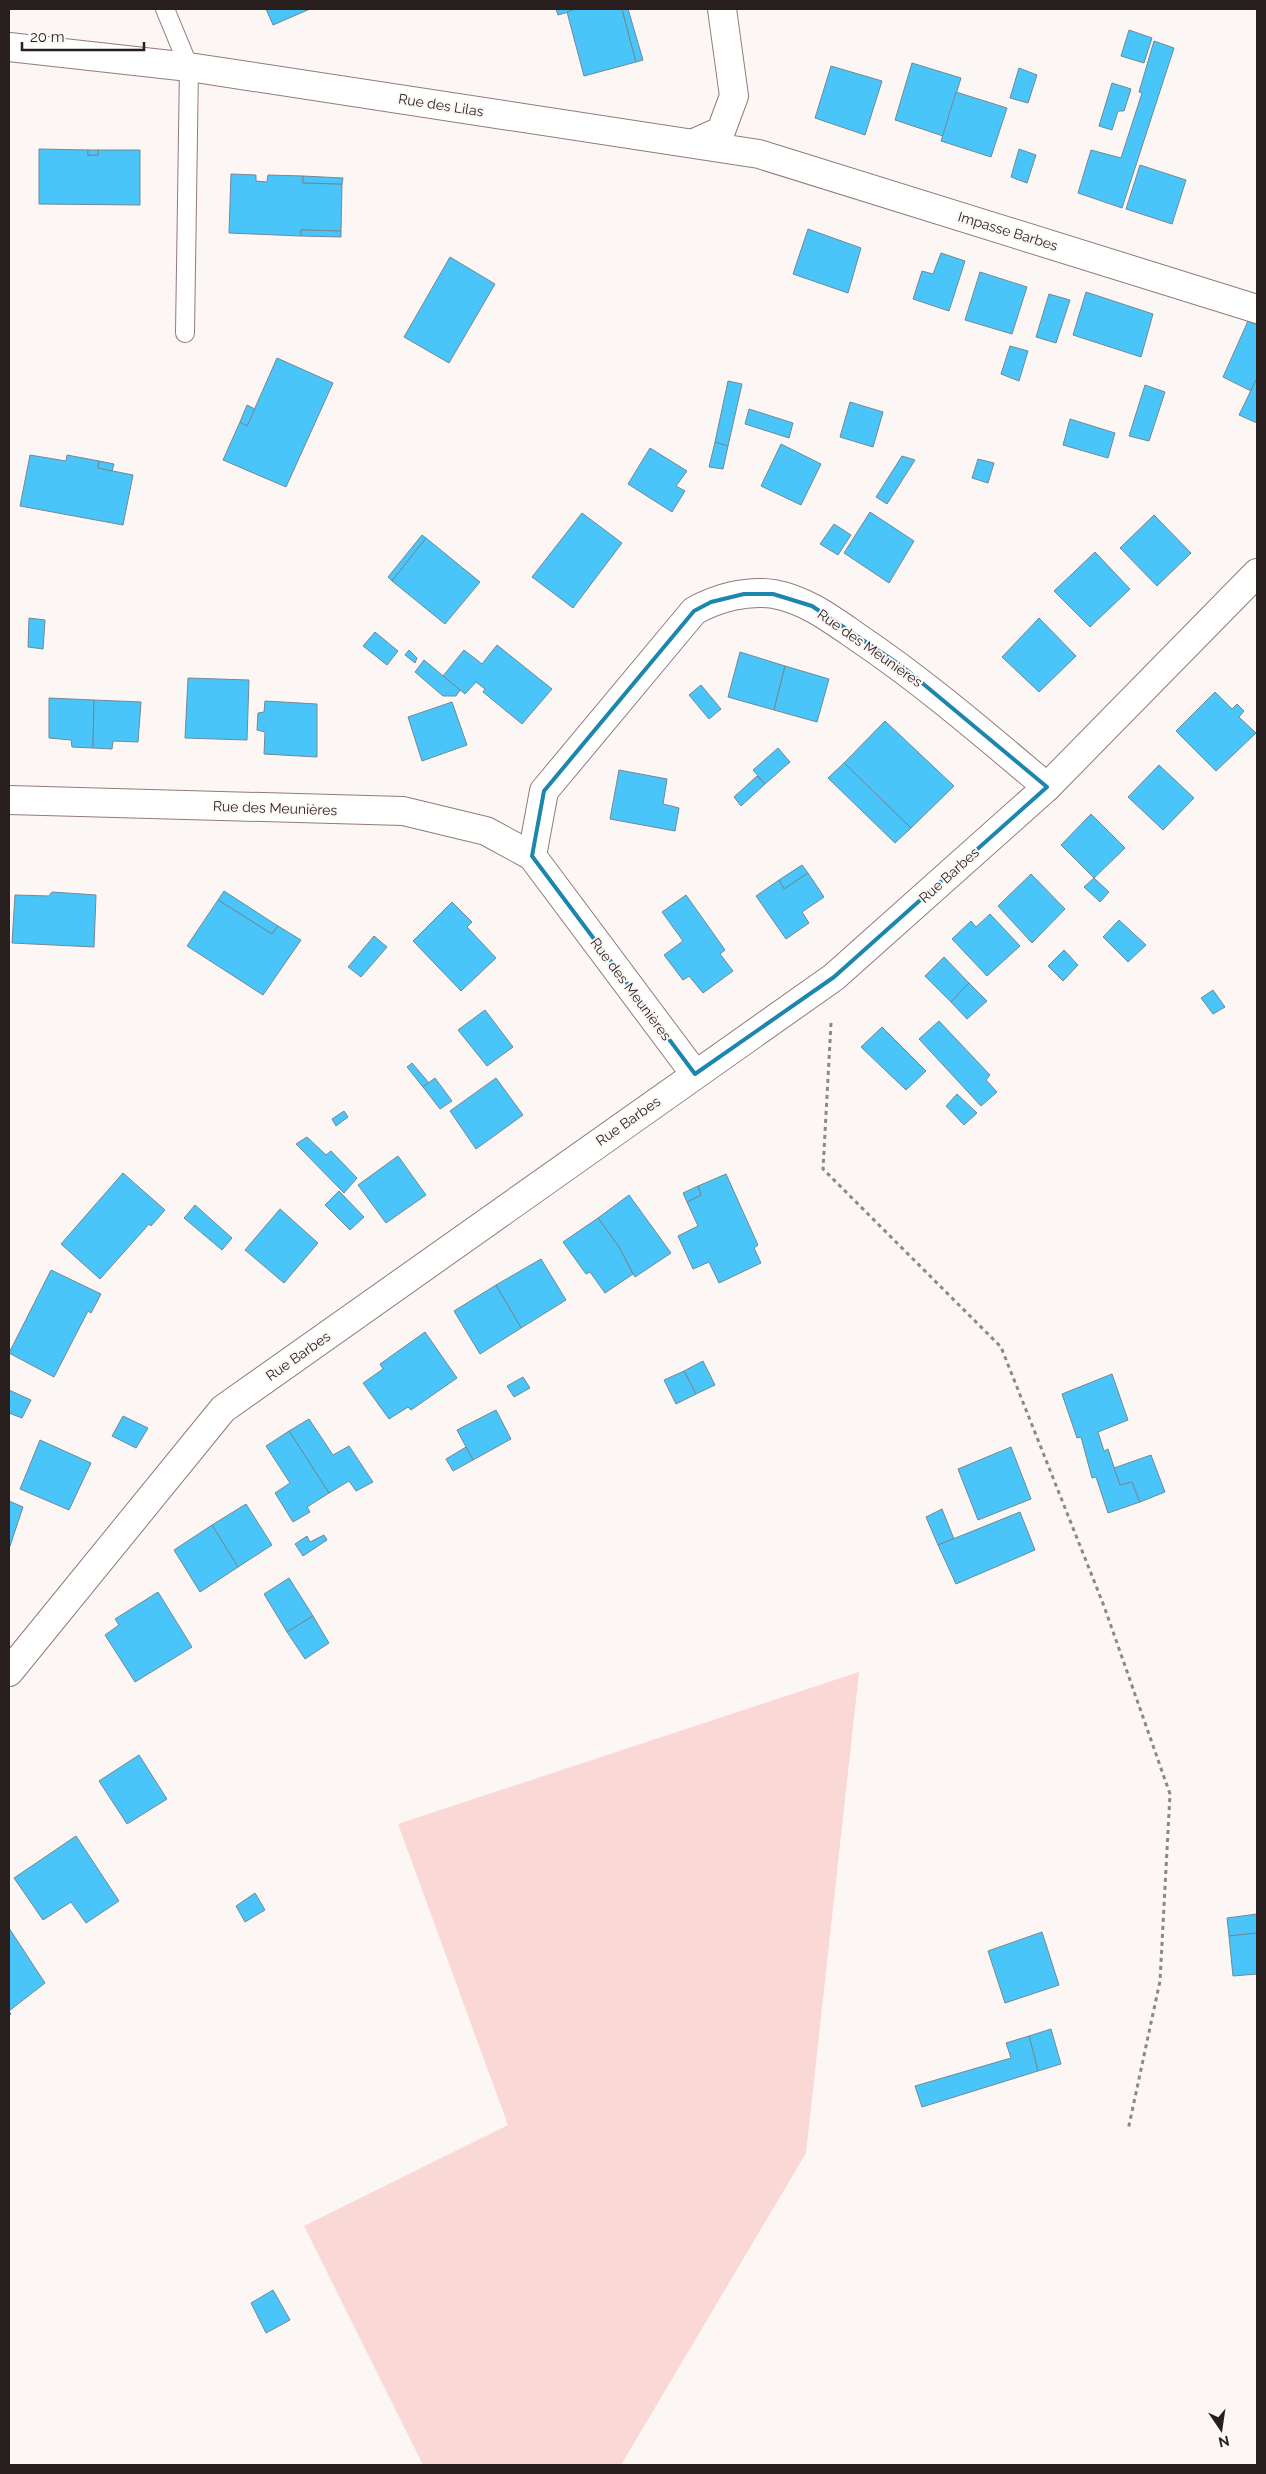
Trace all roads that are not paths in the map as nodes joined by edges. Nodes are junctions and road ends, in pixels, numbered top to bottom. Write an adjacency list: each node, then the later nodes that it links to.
1 (165, 9): 4 (lane)
2 (722, 9): 5 (street)
3 (9, 47): 4 (street, Rue des Lilas)
4 (189, 67): 5 (street, Rue des Lilas); 8 (lane)
5 (694, 143): 6 (street, Rue des Lilas)
6 (759, 154): 7 (street, Impasse Barbes)
7 (1257, 309)
8 (185, 333)
9 (1257, 573): 10 (street, Rue Barbes)
10 (1047, 787): 12 (street, Rue des Meunières); 13 (street, Rue Barbes)
11 (9, 800): 12 (street, Rue des Meunières)
12 (532, 856): 13 (street, Rue des Meunières)
13 (695, 1074): 14 (street, Rue Barbes)
14 (9, 1672)

